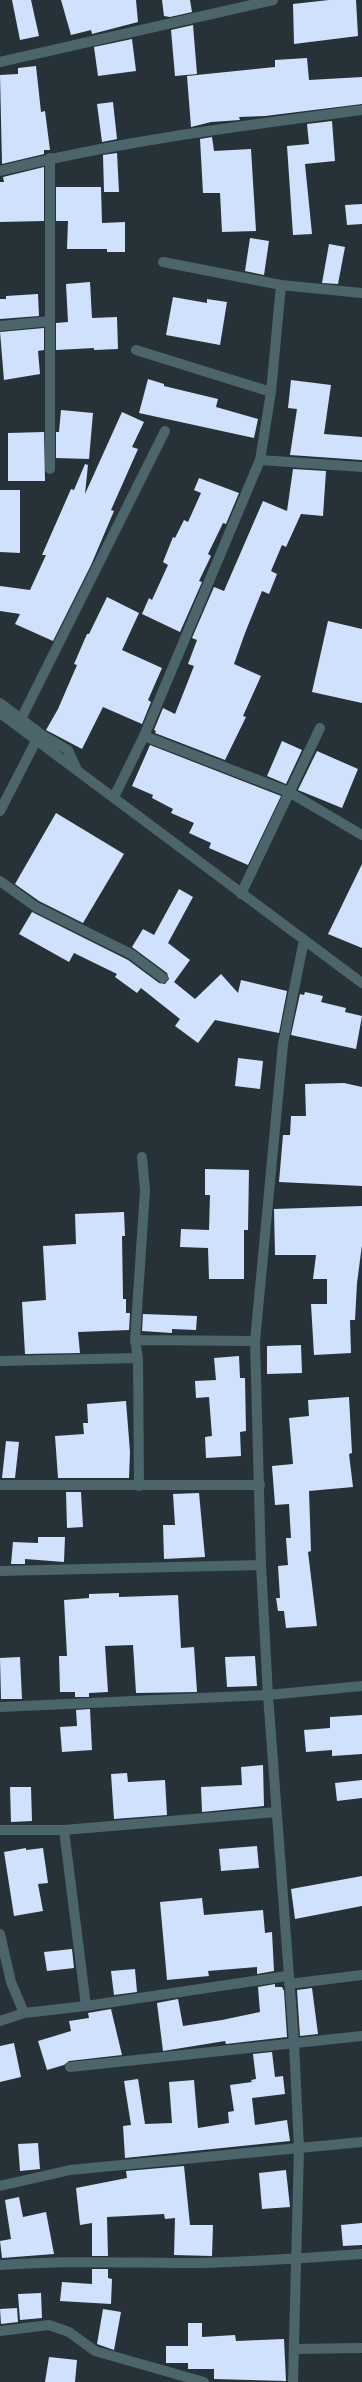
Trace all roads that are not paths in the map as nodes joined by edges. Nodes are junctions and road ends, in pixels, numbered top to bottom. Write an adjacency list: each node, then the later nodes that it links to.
1 (273, 0): 2 (street)
2 (0, 62)
3 (362, 110): 4 (street)
4 (50, 158): 5 (street); 9 (street)
5 (0, 171)
6 (163, 262): 7 (street)
7 (281, 285): 8 (street); 12 (street)
8 (362, 293)
9 (50, 321): 10 (street); 16 (street)
10 (0, 326)
11 (136, 350): 12 (street)
12 (271, 392): 14 (street)
13 (165, 431): 19 (street)
14 (260, 460): 15 (street); 21 (street)
15 (362, 468)
16 (50, 469)
17 (0, 703): 19 (street)
18 (0, 713): 22 (street)
19 (21, 718): 23 (street)
20 (320, 728): 24 (street)
21 (144, 736): 24 (street); 25 (street)
22 (36, 741): 23 (street); 26 (street)
23 (78, 771): 25 (street)
24 (289, 792): 27 (street); 29 (street)
25 (114, 796): 29 (street)
26 (0, 811)
27 (362, 835)
28 (0, 881): 31 (street)
29 (241, 894): 30 (street)
30 (304, 940): 32 (street); 35 (street)
31 (163, 978)
32 (362, 983)
33 (142, 1157): 34 (street)
34 (135, 1340): 35 (street); 36 (street)
35 (255, 1340): 39 (street)
36 (138, 1358): 37 (street); 40 (street)
37 (0, 1360)
38 (0, 1485): 40 (street)
39 (260, 1485): 40 (street); 41 (street)
40 (139, 1486)
41 (261, 1565): 42 (street); 44 (street)
42 (0, 1571)
43 (362, 1686): 44 (street)
44 (268, 1696): 45 (street); 46 (street)
45 (0, 1706)
46 (276, 1812): 48 (street); 51 (street)
47 (0, 1830): 48 (street)
48 (64, 1830): 52 (street)
49 (0, 1934): 53 (street)
50 (362, 1975): 51 (street)
51 (288, 1980): 52 (street); 56 (street)
52 (86, 2006): 53 (street)
53 (24, 2013): 54 (street)
54 (0, 2021)
55 (362, 2036): 56 (street)
56 (294, 2042): 57 (street); 59 (street)
57 (70, 2066)
58 (362, 2142): 59 (street)
59 (299, 2148): 60 (street); 62 (street)
60 (0, 2186)
61 (362, 2254): 62 (street)
62 (296, 2259): 63 (street); 66 (street)
63 (0, 2265)
64 (0, 2330): 67 (street)
65 (362, 2348): 66 (street)
66 (294, 2349): 68 (street)
67 (204, 2382)
68 (292, 2382)

